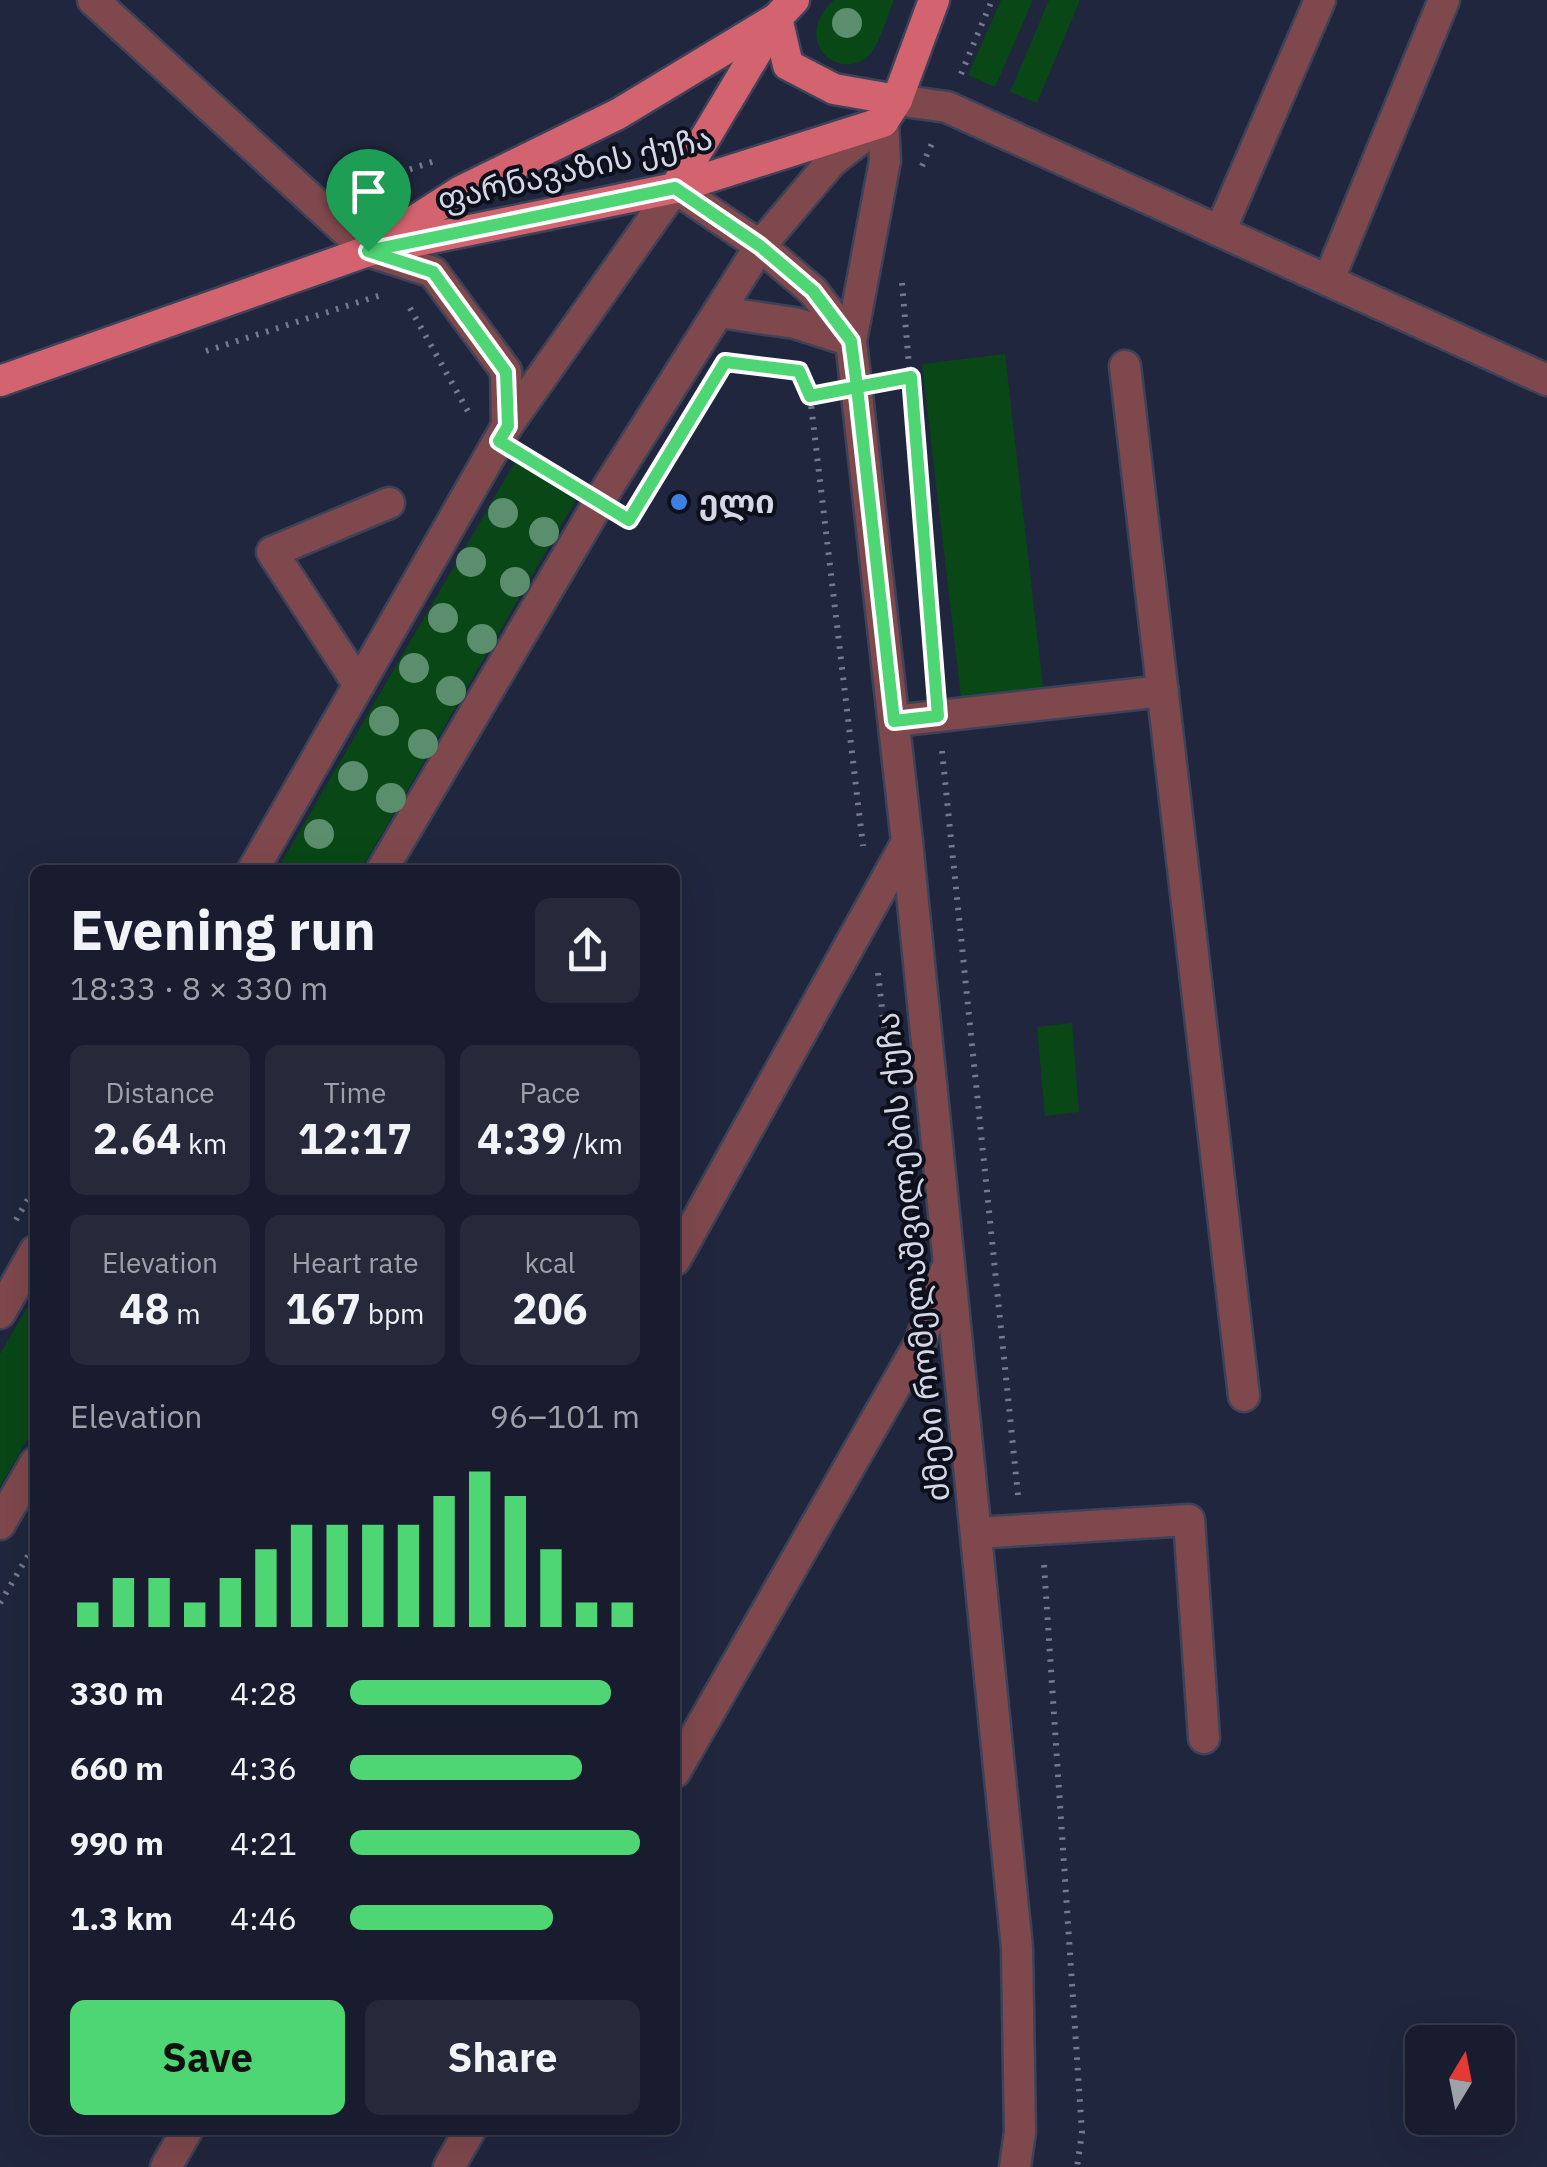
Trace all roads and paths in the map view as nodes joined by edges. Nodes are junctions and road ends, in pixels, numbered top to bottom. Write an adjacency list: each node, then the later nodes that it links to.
1 (93, 0): 15 (street)
2 (934, 0): 8 (main road)
3 (992, 0): 7 (path)
4 (1320, 0): 13 (street)
5 (1444, 0): 17 (street)
6 (786, 9): 8 (main road); 11 (main road); 15 (main road)
7 (947, 107): 8 (street); 10 (path); 13 (street)
8 (890, 111): 11 (main road, ფარნავაზის ქუჩა); 14 (street); 21 (street, ძმები რომელაშვილების ქუჩა)
9 (444, 158): 12 (path)
10 (918, 176)
11 (675, 188): 14 (street, ძმები რომელაშვილების ქუჩა); 15 (main road, ფარნავაზის ქუჩა); 29 (street)
12 (344, 191)
13 (1220, 230): 17 (street)
14 (760, 246): 20 (street); 21 (street, ძმები რომელაშვილების ქუჩა)
15 (368, 251): 27 (main road, ფარნავაზის ქუჩა); 29 (street)
16 (900, 266): 24 (path)
17 (1329, 279): 26 (street)
18 (400, 290): 22 (path)
19 (409, 307): 29 (path)
20 (718, 312): 21 (street); 30 (street)
21 (851, 341): 28 (street, ძმები რომელაშვილების ქუჩა)
22 (196, 354)
23 (1125, 366): 33 (street)
24 (911, 377): 28 (path); 34 (path)
25 (716, 378): 28 (path)
26 (1547, 380)
27 (0, 381)
28 (857, 387): 35 (street, ძმები რომელაშვილების ქუჩა)
29 (503, 434): 30 (path); 32 (street)
30 (599, 502): 38 (street)
31 (389, 503): 32 (street)
32 (359, 685): 37 (street)
33 (1163, 691): 34 (street); 43 (street)
34 (938, 716): 35 (street); 46 (path)
35 (894, 721): 36 (street, ძმები რომელაშვილების ქუჩა)
36 (907, 842): 39 (street); 41 (street, ძმები რომელაშვილების ქუჩა)
37 (256, 865)
38 (385, 865)
39 (680, 1251)
40 (30, 1260): 42 (street)
41 (950, 1260): 47 (street, ძმები რომელაშვილების ქუჩა); 51 (street)
42 (0, 1313)
43 (1244, 1396)
44 (30, 1472): 45 (street)
45 (0, 1524)
46 (1022, 1531): 47 (street); 50 (street); 57 (path)
47 (976, 1534): 56 (street, ძმები რომელაშვილების ქუჩა)
48 (30, 1552): 49 (path)
49 (0, 1603)
50 (1204, 1738)
51 (680, 1763)
52 (184, 2135): 54 (street)
53 (467, 2135): 55 (street)
54 (166, 2167)
55 (449, 2167)
56 (1015, 2167)
57 (1077, 2167)

